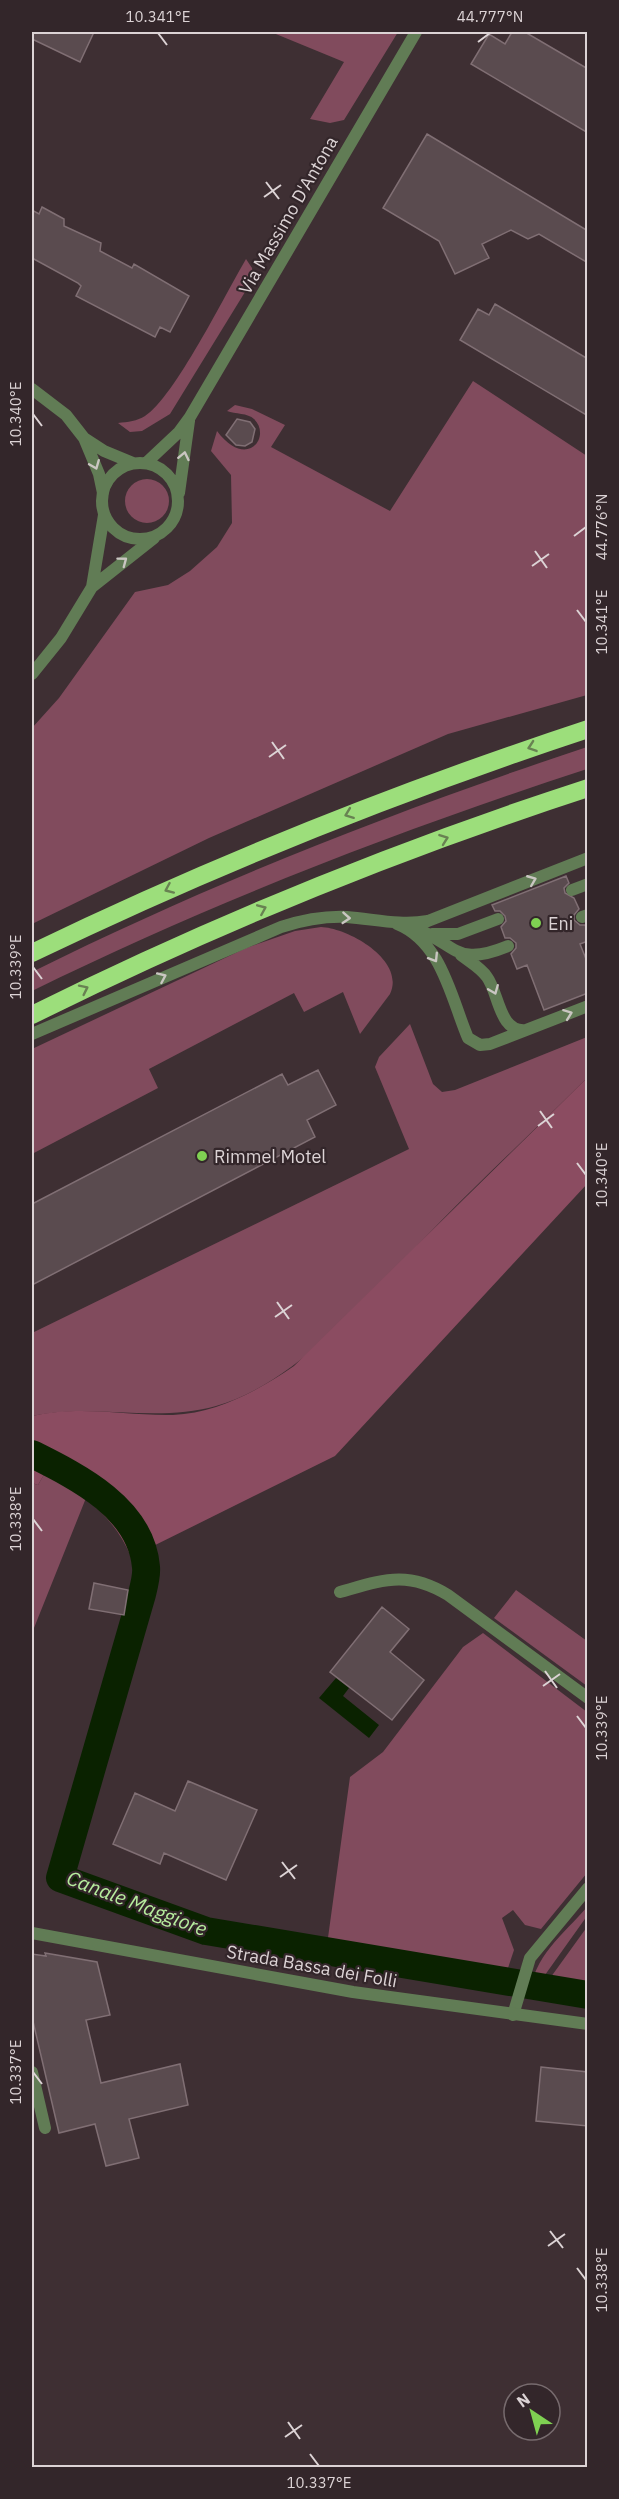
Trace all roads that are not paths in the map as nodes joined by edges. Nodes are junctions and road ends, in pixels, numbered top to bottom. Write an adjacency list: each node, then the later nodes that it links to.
1 (416, 32): 3 (street, Via Massimo D'Antona)
2 (32, 389): 4 (street)
3 (190, 417): 6 (street, Via Massimo D'Antona); 8 (street, Via Massimo D'Antona, one-way to 3)
4 (84, 438): 5 (street); 7 (street, Via Massimo D'Antona, one-way to 7)
5 (133, 463): 6 (street); 7 (street)
6 (146, 463): 8 (street)
7 (103, 494): 9 (street, Via Massimo D'Antona)
8 (179, 496): 10 (street, Via Massimo D'Antona)
9 (104, 515): 10 (street); 11 (street, Via Massimo D'Antona)
10 (157, 536): 11 (street, Via Massimo D'Antona, one-way to 10)
11 (92, 587): 12 (street, Via Massimo D'Antona)
12 (32, 674)
13 (588, 729): 23 (highway, one-way to 23)
14 (588, 788): 25 (highway, one-way to 14)
15 (588, 858): 19 (street, one-way to 15)
16 (588, 884): 17 (street)
17 (572, 890)
18 (498, 919): 20 (street)
19 (390, 922): 20 (street); 26 (street, one-way to 26); 27 (street, one-way to 19)
20 (425, 932): 22 (street)
21 (508, 946): 22 (street)
22 (453, 949): 26 (street, one-way to 26)
23 (32, 953)
24 (588, 1006): 26 (street, one-way to 24)
25 (32, 1015)
26 (528, 1029)
27 (32, 1034)
28 (340, 1592): 29 (street)
29 (588, 1698)
30 (588, 1888): 32 (street)
31 (32, 1933): 32 (street, Strada Bassa dei Folli)
32 (513, 2015): 33 (street, Strada Bassa dei Folli)
33 (588, 2024)
34 (32, 2072): 35 (street)
35 (45, 2128)

